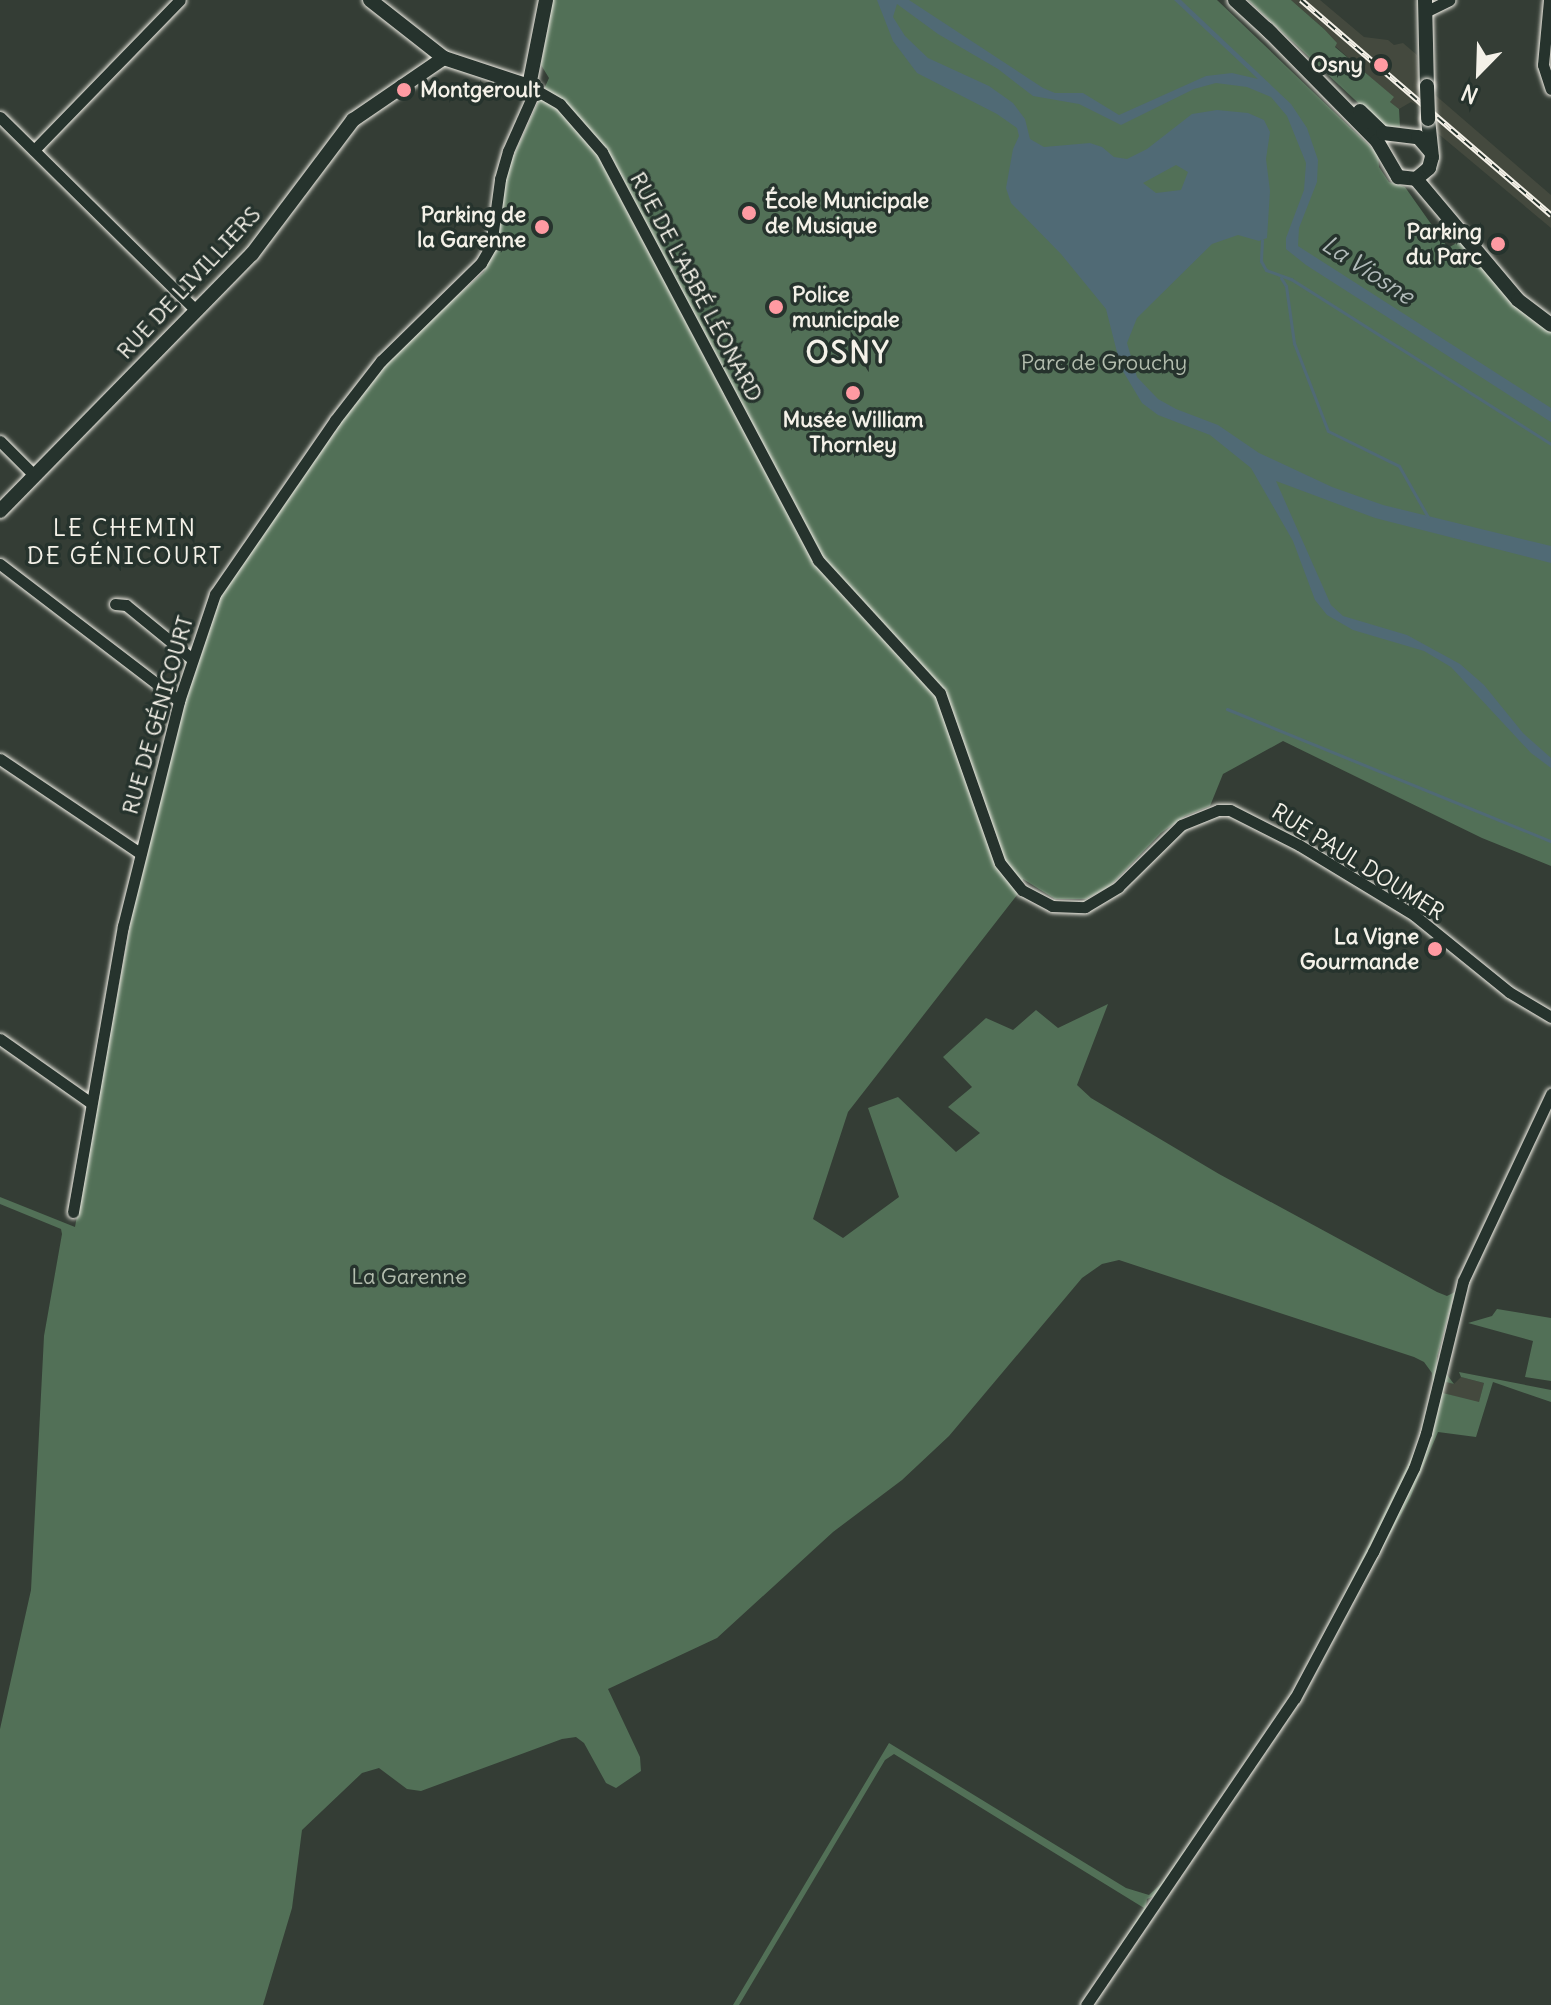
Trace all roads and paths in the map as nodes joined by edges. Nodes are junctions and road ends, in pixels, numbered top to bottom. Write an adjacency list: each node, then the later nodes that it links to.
1 (180, 0): 16 (street)
2 (370, 0): 9 (street)
3 (546, 0): 10 (street)
4 (1235, 0): 8 (street)
5 (1450, 0): 7 (street)
6 (1549, 0): 11 (street)
7 (1426, 5): 13 (street, bridge)
8 (1267, 29): 15 (street); 18 (street)
9 (444, 58): 10 (street); 20 (street, RUE DE LIVILLIERS)
10 (533, 87): 27 (street, RUE DE GÉNICOURT); 30 (street, RUE DE L'ABBÉ LÉONARD)
11 (1551, 89)
12 (0, 117): 16 (street)
13 (1428, 119): 14 (street); 17 (street)
14 (1418, 137): 15 (street); 17 (street)
15 (1401, 138): 18 (street)
16 (34, 150): 20 (street)
17 (1431, 152): 19 (street)
18 (1388, 157): 19 (street)
19 (1416, 179): 21 (street)
20 (197, 311): 23 (street, RUE DE LIVILLIERS)
21 (1551, 325)
22 (0, 441): 23 (street)
23 (34, 475): 24 (street, RUE DE LIVILLIERS)
24 (0, 511)
25 (0, 564): 28 (street)
26 (115, 604): 27 (street)
27 (192, 659): 28 (street, RUE DE GÉNICOURT)
28 (179, 701): 31 (street, RUE DE GÉNICOURT)
29 (0, 759): 31 (street)
30 (1173, 831): 32 (street, RUE PAUL DOUMER)
31 (140, 853): 35 (street, RUE DE GÉNICOURT)
32 (1551, 1017)
33 (0, 1039): 35 (street)
34 (1551, 1094): 37 (street)
35 (91, 1103): 36 (street, RUE DE GÉNICOURT)
36 (73, 1212)
37 (1086, 2005)

